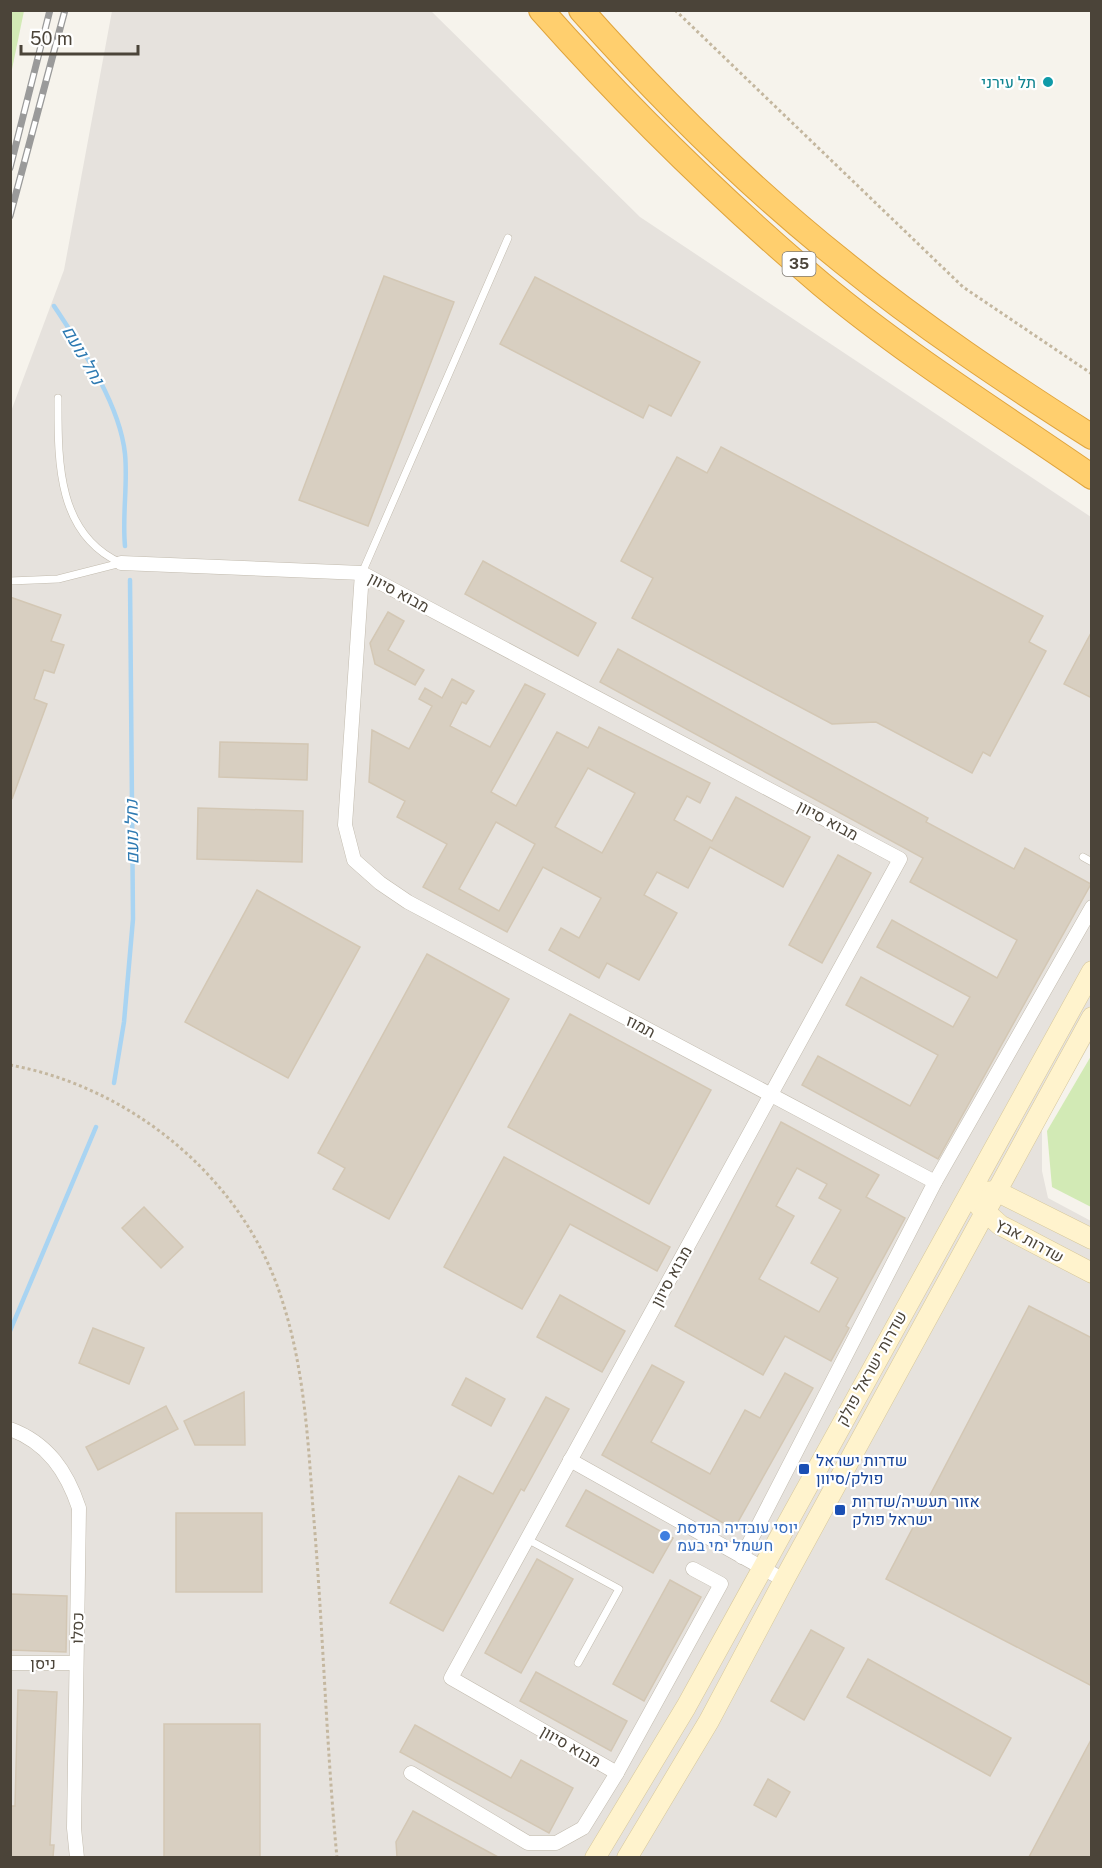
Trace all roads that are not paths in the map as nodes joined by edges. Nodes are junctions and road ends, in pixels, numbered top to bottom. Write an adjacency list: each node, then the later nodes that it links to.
1 (541, 10): 6 (highway, 35)
2 (582, 10): 5 (highway, 35)
3 (508, 238): 8 (lane)
4 (58, 398): 7 (lane)
5 (1092, 437)
6 (1092, 477)
7 (121, 563): 8 (street, מבוא סיוון); 9 (lane)
8 (362, 573): 15 (street, תמוז); 15 (street, מבוא סיוון)
9 (10, 581)
10 (1083, 857): 11 (lane)
11 (1092, 862)
12 (1092, 907): 16 (street)
13 (1092, 971): 17 (street, שדרות ישראל פולק)
14 (1092, 1017): 18 (street)
15 (771, 1095): 16 (street, תמוז); 23 (street, מבוא סיוון)
16 (935, 1182): 25 (street)
17 (968, 1192): 18 (street, שדרות אבץ); 19 (street, שדרות אבץ); 26 (street, שדרות ישראל פולק)
18 (1005, 1196): 19 (street, שדרות ישראל פולק); 20 (street, שדרות אבץ)
19 (985, 1215): 21 (street, שדרות אבץ); 28 (street, שדרות ישראל פולק)
20 (1092, 1239)
21 (1092, 1273)
22 (10, 1429): 30 (street, כסלו)
23 (570, 1460): 24 (street, מבוא סיוון); 25 (street)
24 (527, 1539): 31 (lane); 33 (street, מבוא סיוון)
25 (742, 1557): 26 (street)
26 (761, 1568): 28 (street); 36 (street, שדרות ישראל פולק)
27 (693, 1569): 33 (street)
28 (784, 1580): 34 (street, שדרות ישראל פולק)
29 (10, 1663): 30 (street, ניסן)
30 (76, 1663): 35 (street, כסלו)
31 (578, 1663)
32 (411, 1773): 33 (street, מבוא סיוון)
33 (617, 1773)
34 (629, 1856)
35 (77, 1857)
36 (595, 1857)

